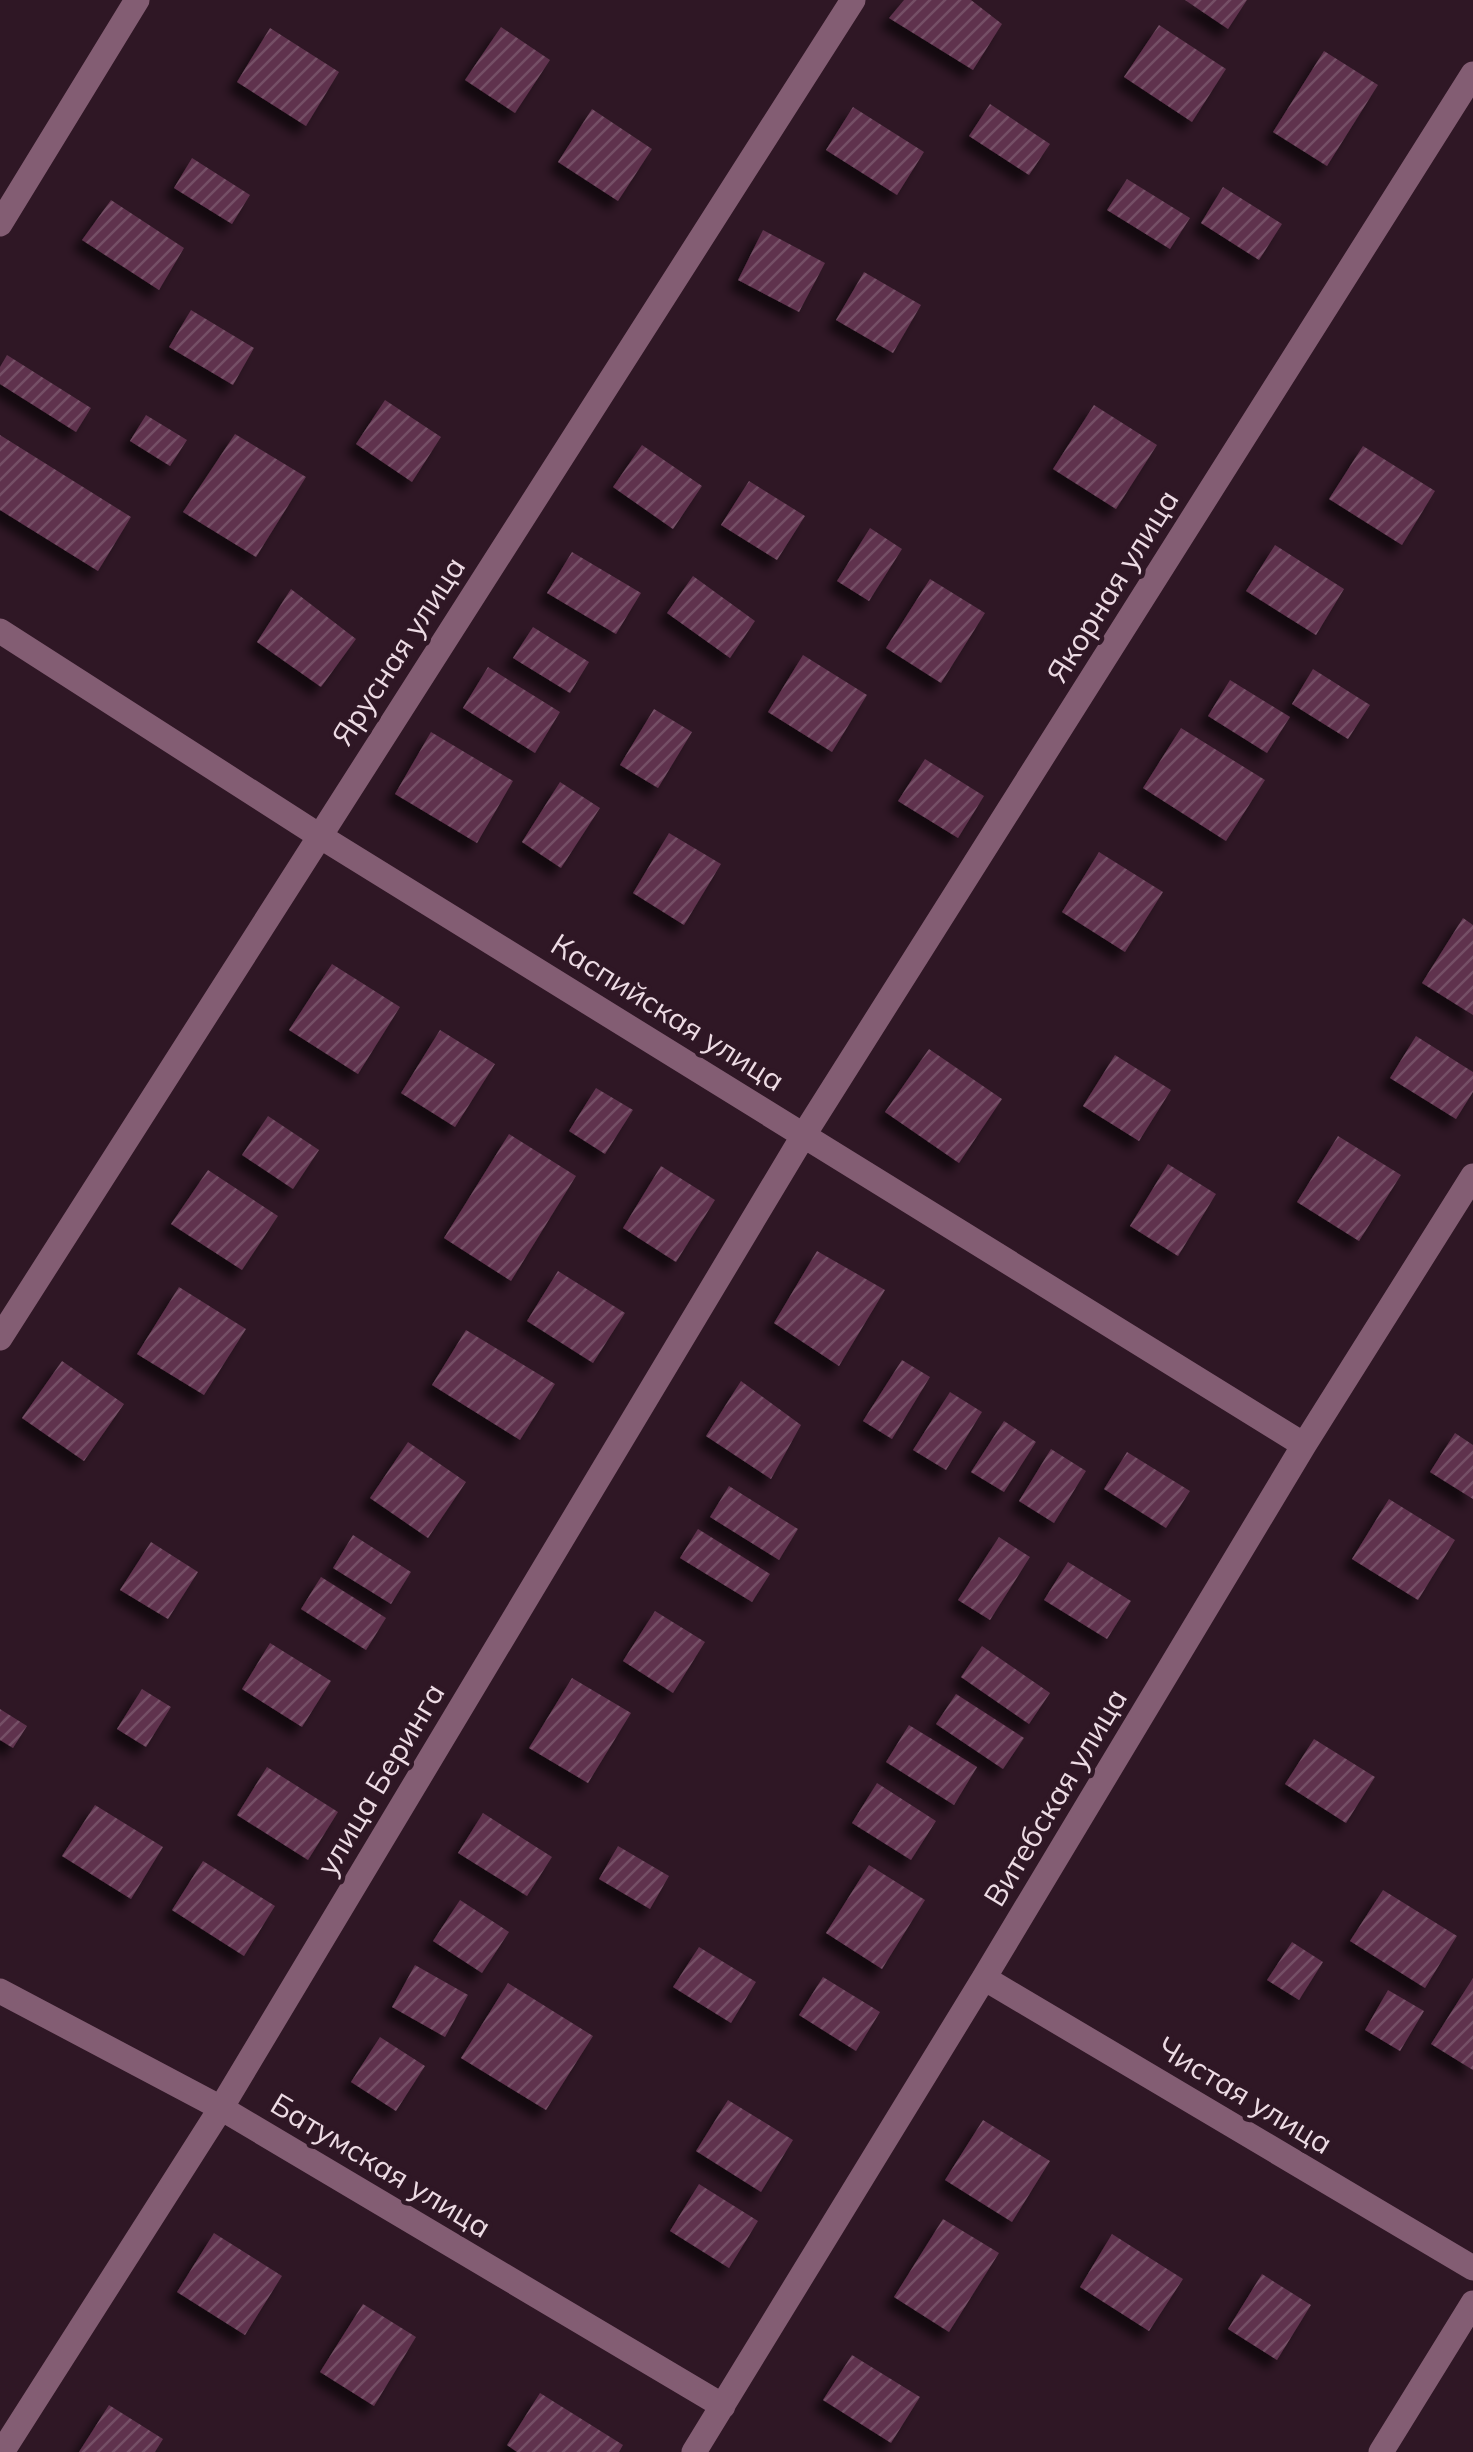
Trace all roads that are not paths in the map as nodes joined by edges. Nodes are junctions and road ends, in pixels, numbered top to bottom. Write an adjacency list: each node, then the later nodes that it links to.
1 (138, 0): 4 (street)
2 (852, 0): 6 (street, Ярусная улица)
3 (1473, 74): 7 (street, Якорная улица)
4 (0, 224)
5 (0, 632): 6 (street, Каспийская улица)
6 (318, 835): 7 (street, Каспийская улица); 9 (street, Ярусная улица)
7 (805, 1134): 10 (street, Каспийская улица); 13 (street, улица Беринга)
8 (1473, 1176): 10 (street, Витебская улица)
9 (0, 1338)
10 (1304, 1445): 11 (street, Витебская улица)
11 (984, 1978): 14 (street, Чистая улица); 16 (street, Витебская улица)
12 (0, 1991): 13 (street, Батумская улица)
13 (221, 2108): 16 (street, Батумская улица); 17 (street, улица Беринга)
14 (1473, 2268)
15 (1473, 2303): 19 (street)
16 (722, 2406): 18 (street, Витебская улица)
17 (2, 2452)
18 (694, 2452)
19 (1381, 2452)

